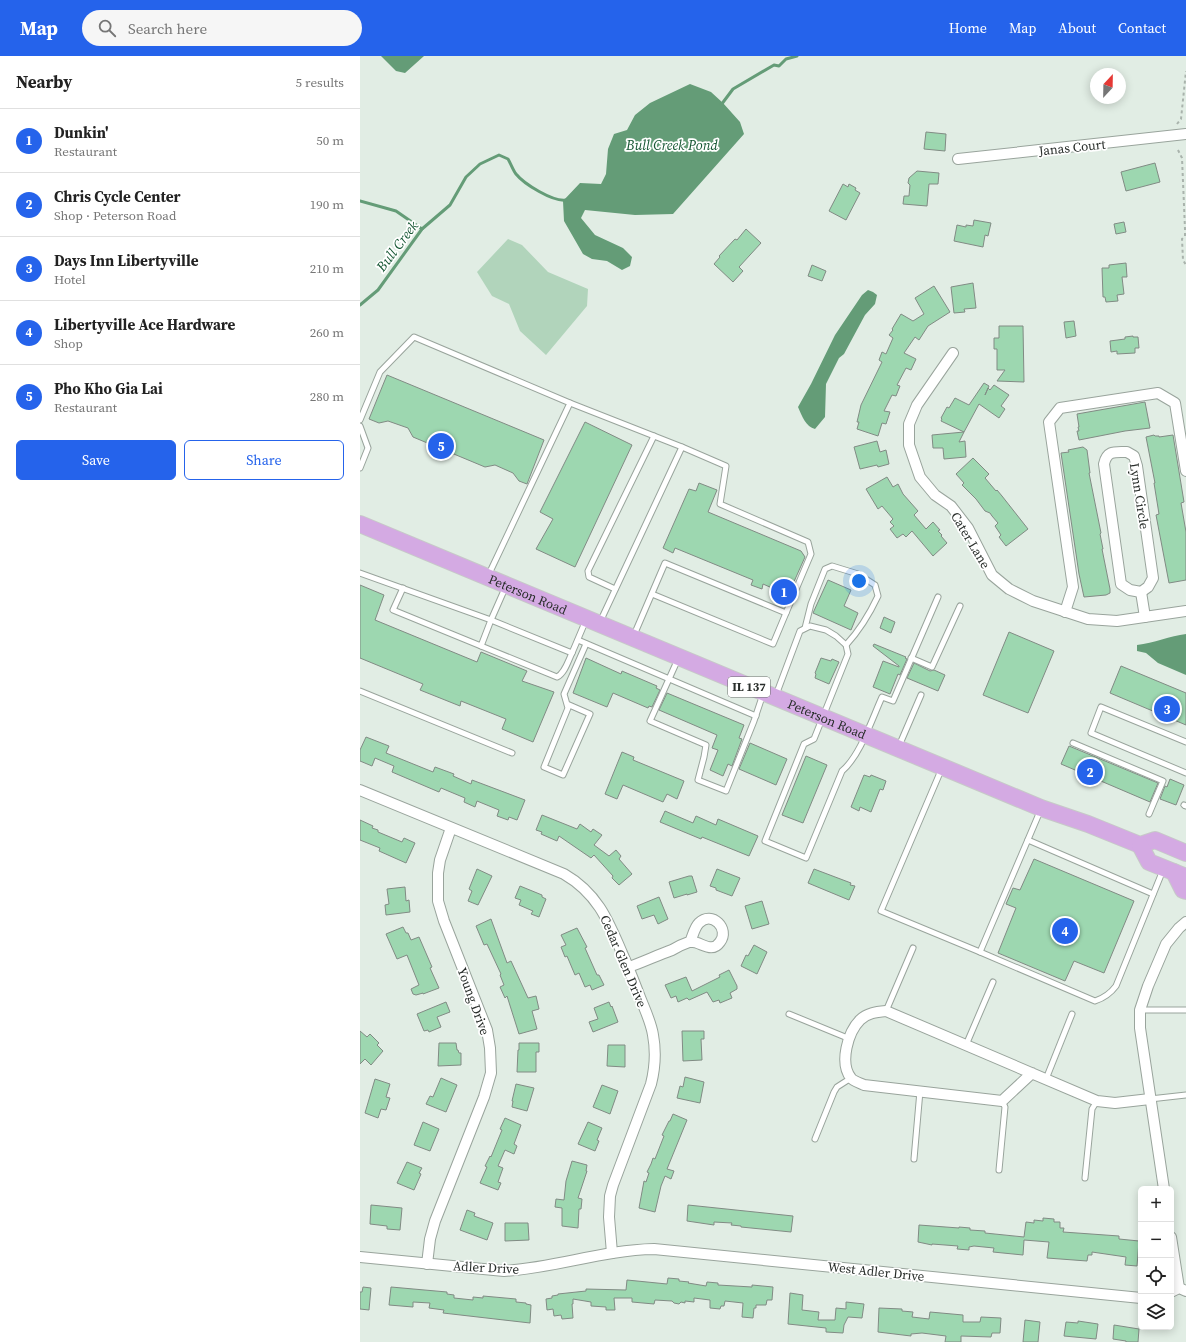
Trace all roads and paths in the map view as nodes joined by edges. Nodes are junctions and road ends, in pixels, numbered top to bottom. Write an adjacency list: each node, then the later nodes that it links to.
1 (1186, 71): 2 (path)
2 (1177, 124)
3 (1186, 134): 5 (street, Janas Court)
4 (1178, 150): 6 (path)
5 (958, 159)
6 (1186, 265)
7 (953, 353): 26 (street, Cater Lane)
8 (570, 403): 9 (lane); 11 (lane); 17 (lane)
9 (360, 420)
10 (360, 426): 13 (lane)
11 (654, 436): 12 (lane); 20 (lane)
12 (682, 447): 20 (lane); 27 (lane)
13 (360, 468)
14 (1186, 471): 26 (street)
15 (360, 524): 17 (main road, Peterson Road / IL 137)
16 (360, 573): 19 (lane)
17 (488, 578): 18 (main road, Peterson Road / IL 137)
18 (507, 586): 29 (lane); 30 (main road, Peterson Road / IL 137)
19 (403, 588): 29 (lane); 36 (lane)
20 (615, 589): 30 (lane)
21 (1141, 592): 21 (street, Lynn Circle); 28 (street)
22 (652, 594): 27 (lane); 27 (lane); 32 (lane)
23 (938, 597): 39 (lane)
24 (960, 606): 39 (lane)
25 (1186, 611): 28 (street, Cater Lane)
26 (1065, 612): 28 (street, Cater Lane)
27 (786, 613)
28 (1145, 618)
29 (491, 620): 36 (lane); 37 (lane)
30 (593, 621): 32 (main road, Peterson Road / IL 137); 33 (lane)
31 (805, 628): 35 (lane); 35 (lane); 42 (lane)
32 (633, 638): 38 (main road, Peterson Road / IL 137)
33 (578, 640): 34 (lane); 37 (lane)
34 (586, 644): 40 (lane); 44 (lane)
35 (846, 645): 46 (lane)
36 (481, 646): 37 (lane)
37 (572, 653)
38 (678, 657): 40 (lane); 42 (main road, Peterson Road / IL 137)
39 (911, 658): 47 (lane)
40 (668, 678): 45 (lane); 45 (lane)
41 (360, 691): 51 (lane)
42 (769, 695): 45 (lane); 46 (main road, Peterson Road / IL 137)
43 (920, 695): 50 (lane)
44 (567, 704): 44 (lane)
45 (756, 716)
46 (823, 717): 47 (main road, Peterson Road / IL 137); 47 (lane)
47 (865, 735): 50 (main road, Peterson Road / IL 137)
48 (1186, 742): 53 (lane)
49 (1073, 743): 56 (lane)
50 (898, 749): 52 (main road, Peterson Road / IL 137)
51 (512, 753)
52 (942, 767): 55 (main road, Peterson Road / IL 137); 67 (lane)
53 (1186, 773)
54 (360, 790): 57 (street, Cedar Glen Drive)
55 (1041, 808): 58 (lane); 59 (main road, Peterson Road / IL 137)
56 (1149, 814)
57 (451, 828): 68 (street, Cedar Glen Drive); 93 (street, Young Drive)
58 (1028, 840): 63 (lane); 67 (lane)
59 (1140, 845): 60 (main road); 61 (main road)
60 (1186, 853)
61 (1175, 873): 62 (main road); 63 (lane)
62 (1186, 891)
63 (1153, 894): 67 (lane)
64 (1186, 922): 70 (street)
65 (690, 942): 68 (street)
66 (912, 948): 72 (lane)
67 (980, 952)
68 (629, 967): 90 (street, Cedar Glen Drive)
69 (993, 982): 76 (lane)
70 (1140, 1010): 71 (lane); 82 (street)
71 (1186, 1010)
72 (886, 1011): 75 (street); 76 (street)
73 (789, 1014): 75 (lane)
74 (1072, 1014): 79 (lane)
75 (850, 1039): 78 (street)
76 (966, 1045): 77 (street)
77 (1032, 1073): 79 (street); 83 (street)
78 (851, 1078): 80 (street); 85 (lane)
79 (1046, 1079): 84 (street)
80 (920, 1091): 83 (street); 86 (lane)
81 (1186, 1095): 82 (lane)
82 (1150, 1099): 84 (street); 89 (street)
83 (1002, 1101): 87 (lane)
84 (1097, 1101): 88 (lane)
85 (815, 1139)
86 (914, 1158)
87 (999, 1170)
88 (1085, 1178)
89 (1164, 1186)
90 (612, 1253): 93 (street, Adler Drive); 95 (street, West Adler Drive)
91 (360, 1257): 93 (street, Adler Drive)
92 (1174, 1257): 94 (street)
93 (427, 1264)
94 (1179, 1290)
95 (1138, 1298)

